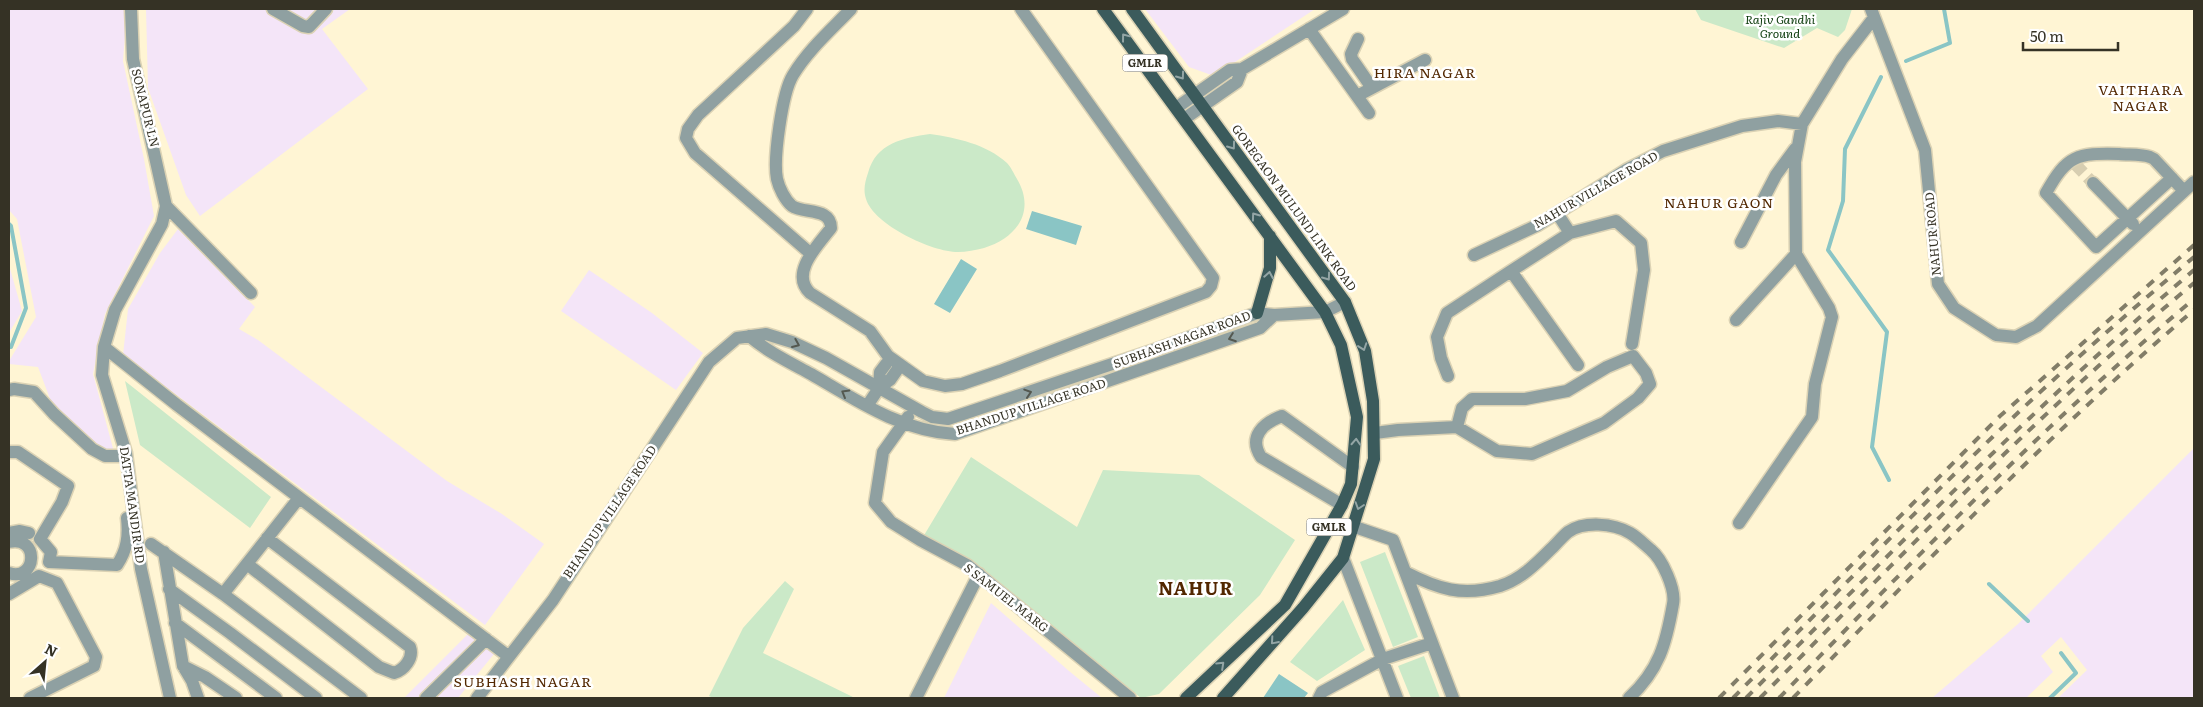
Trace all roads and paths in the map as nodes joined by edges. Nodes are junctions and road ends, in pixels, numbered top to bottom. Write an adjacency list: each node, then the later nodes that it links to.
1 (131, 9): 30 (street, SONAPUR LN)
2 (273, 9): 3 (street)
3 (326, 9)
4 (807, 9): 37 (street)
5 (851, 9): 37 (street)
6 (1021, 9): 37 (street)
7 (1103, 9): 21 (main road, GMLR, one-way to 7)
8 (1132, 9): 18 (main road, GMLR, one-way to 18)
9 (1343, 9): 11 (street)
10 (1872, 14): 24 (street); 33 (street, NAHUR ROAD)
11 (1309, 29): 15 (street); 16 (street)
12 (1358, 39): 13 (street)
13 (1352, 59): 15 (street); 17 (street)
14 (1425, 60): 17 (street)
15 (1337, 68): 19 (street)
16 (1242, 69): 18 (street); 20 (street)
17 (1372, 88): 19 (street)
18 (1195, 95): 20 (main road, GMLR); 21 (street)
19 (1357, 96): 22 (street)
20 (1203, 106): 23 (street); 42 (main road, GOREGAON MULUND LINK ROAD / GMLR, one-way to 42)
21 (1176, 108): 23 (main road, GMLR)
22 (1369, 113)
23 (1184, 119): 35 (main road, GMLR, one-way to 23)
24 (1802, 124): 25 (street); 31 (street, NAHUR VILLAGE ROAD)
25 (1798, 145): 36 (street); 38 (street)
26 (2172, 178): 29 (street); 32 (street); 32 (street)
27 (2194, 182): 29 (street, NAHUR ROAD)
28 (2093, 183): 32 (street)
29 (2184, 192): 33 (street, NAHUR ROAD)
30 (166, 206): 41 (street); 51 (street, DATTA MANDIR RD)
31 (1557, 213): 34 (street); 39 (street, NAHUR VILLAGE ROAD)
32 (2127, 218): 33 (street)
33 (2140, 232)
34 (1570, 233): 40 (street); 49 (street)
35 (1270, 236): 43 (main road, GMLR); 44 (main road, one-way to 35)
36 (1741, 242)
37 (810, 253)
38 (1796, 254): 46 (street); 78 (street)
39 (1474, 255)
40 (1511, 271): 55 (street); 58 (street)
41 (251, 293)
42 (1345, 302): 43 (street); 72 (main road, GOREGAON MULUND LINK ROAD / GMLR, one-way to 72)
43 (1325, 312): 45 (street); 75 (main road, GMLR, one-way to 43)
44 (1257, 313): 45 (street, SUBHASH NAGAR ROAD); 47 (street, SUBHASH NAGAR ROAD)
45 (1274, 315): 50 (street, BHANDUP VILLAGE ROAD, one-way to 50)
46 (1736, 320)
47 (1203, 332): 50 (street); 52 (street, SUBHASH NAGAR ROAD)
48 (749, 336): 60 (street, BHANDUP VILLAGE ROAD, one-way to 60); 64 (street, BHANDUP VILLAGE ROAD, one-way to 48); 99 (street, BHANDUP VILLAGE ROAD)
49 (1632, 344)
50 (1208, 346): 54 (street, BHANDUP VILLAGE ROAD)
51 (104, 347): 74 (street, DATTA MANDIR RD); 76 (street)
52 (1154, 350): 53 (street, SUBHASH NAGAR ROAD); 54 (street)
53 (1124, 360): 57 (street); 59 (street, SUBHASH NAGAR ROAD)
54 (1160, 364): 57 (street, BHANDUP VILLAGE ROAD)
55 (1578, 365)
56 (891, 367): 60 (street)
57 (1129, 374): 62 (street, BHANDUP VILLAGE ROAD)
58 (1448, 376)
59 (1064, 381): 62 (street); 63 (street, SUBHASH NAGAR ROAD, one-way to 59)
60 (879, 388): 64 (street); 65 (street, BHANDUP VILLAGE ROAD)
61 (9, 390): 74 (street)
62 (1069, 395): 67 (street, BHANDUP VILLAGE ROAD)
63 (1005, 400): 66 (street, SUBHASH NAGAR ROAD); 67 (street)
64 (867, 406): 69 (street, BHANDUP VILLAGE ROAD)
65 (915, 408): 68 (street, BHANDUP VILLAGE ROAD); 69 (street, S SAMUEL MARG)
66 (969, 412): 68 (street, SUBHASH NAGAR ROAD); 70 (street)
67 (1010, 415): 70 (street, BHANDUP VILLAGE ROAD)
68 (948, 419)
69 (903, 424): 70 (street, BHANDUP VILLAGE ROAD); 92 (street, S SAMUEL MARG)
70 (974, 427)
71 (1457, 427): 71 (street); 72 (street)
72 (1374, 433): 79 (main road, GOREGAON MULUND LINK ROAD / GMLR, one-way to 79)
73 (9, 452): 85 (street)
74 (123, 458): 85 (street); 103 (street, DATTA MANDIR RD)
75 (1353, 467): 77 (main road, GMLR); 77 (street)
76 (299, 498): 82 (street); 97 (street)
77 (1342, 505): 113 (main road, GMLR, one-way to 77)
78 (1739, 523)
79 (1352, 526): 88 (main road, GOREGAON MULUND LINK ROAD / GMLR); 90 (street)
80 (9, 533): 81 (street)
81 (29, 533)
82 (267, 538): 89 (street); 89 (street)
83 (9, 542): 87 (street)
84 (151, 544): 86 (street)
85 (49, 550): 87 (street)
86 (164, 552): 93 (street); 95 (street)
87 (31, 554): 91 (street)
88 (1343, 558): 100 (street); 114 (main road, GOREGAON MULUND LINK ROAD / GMLR, one-way to 114)
89 (247, 564): 95 (street)
90 (1405, 572): 98 (street); 118 (street)
91 (9, 573)
92 (979, 574): 111 (street); 112 (street, S SAMUEL MARG)
93 (169, 589): 96 (street); 107 (street)
94 (9, 594): 102 (street)
95 (223, 594): 108 (street)
96 (175, 623): 101 (street); 106 (street)
97 (486, 639): 99 (street); 109 (street)
98 (1432, 644): 100 (street); 117 (street)
99 (508, 656): 110 (street, BHANDUP VILLAGE ROAD)
100 (1383, 660): 115 (street); 116 (street)
101 (182, 666): 104 (street); 105 (street)
102 (30, 698)
103 (170, 698)
104 (198, 698)
105 (236, 698)
106 (276, 698)
107 (316, 698)
108 (361, 698)
109 (426, 698)
110 (477, 698)
111 (916, 698)
112 (1130, 698)
113 (1186, 698)
114 (1223, 698)
115 (1319, 698)
116 (1397, 698)
117 (1453, 698)
118 (1629, 698)

